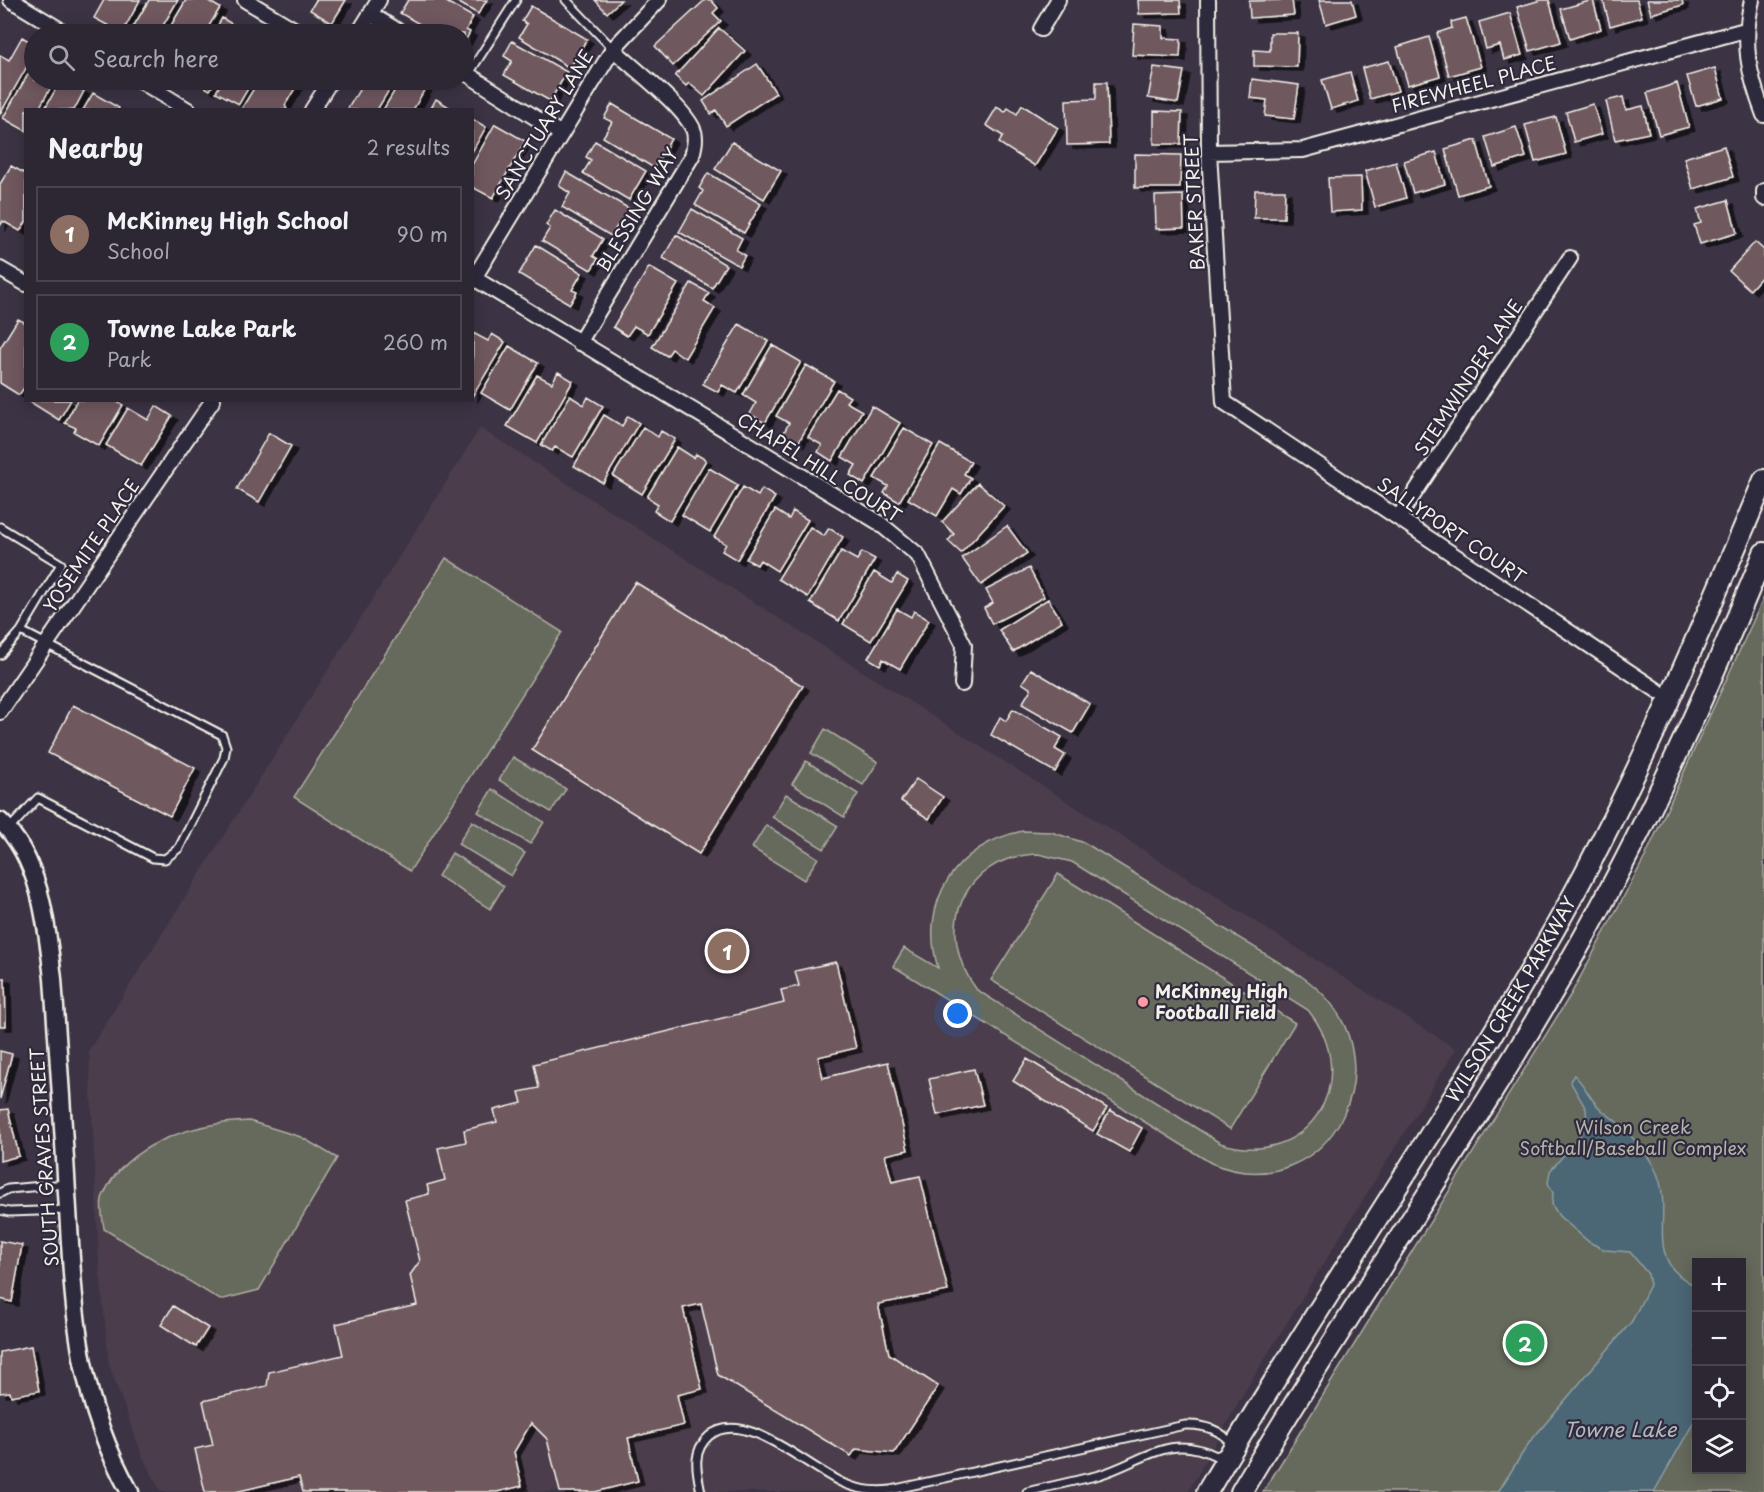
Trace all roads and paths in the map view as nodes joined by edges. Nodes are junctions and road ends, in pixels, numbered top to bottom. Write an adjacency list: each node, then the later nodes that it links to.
1 (11, 0): 11 (street)
2 (245, 0): 12 (street)
3 (379, 0): 10 (street)
4 (516, 0): 18 (lane)
5 (566, 0): 17 (lane)
6 (659, 0): 17 (street, SANCTUARY LANE)
7 (1058, 0): 15 (street)
8 (1208, 0): 26 (street, BAKER STREET)
9 (1752, 0): 16 (street)
10 (370, 14): 13 (street); 14 (street)
11 (51, 24)
12 (285, 24)
13 (364, 24)
14 (386, 24)
15 (1041, 29)
16 (1745, 30): 24 (street); 26 (street, FIREWHEEL PLACE)
17 (612, 49): 25 (street, SANCTUARY LANE); 34 (street, BLESSING WAY)
18 (474, 62)
19 (474, 79): 25 (street)
20 (155, 90): 22 (street)
21 (325, 90): 23 (street)
22 (185, 108)
23 (313, 108)
24 (1764, 115)
25 (561, 134): 31 (street, SANCTUARY LANE)
26 (1209, 152): 36 (street, BAKER STREET)
27 (1764, 191): 28 (street)
28 (1764, 198)
29 (1570, 258): 38 (street, STEMWINDER LANE)
30 (0, 269): 33 (street)
31 (474, 275)
32 (474, 278): 34 (street, CHAPEL HILL COURT)
33 (24, 283)
34 (579, 343): 46 (street, CHAPEL HILL COURT)
35 (212, 402): 42 (street, YOSEMITE PLACE)
36 (1224, 402): 38 (street, SALLYPORT COURT)
37 (1764, 480): 43 (main road, WILSON CREEK PARKWAY)
38 (1398, 518): 47 (street, SALLYPORT COURT)
39 (0, 527): 41 (lane)
40 (1764, 553): 45 (main road, WILSON CREEK PARKWAY)
41 (21, 631): 42 (lane); 44 (lane)
42 (46, 645): 48 (street, YOSEMITE PLACE); 49 (lane)
43 (1693, 650): 45 (main road); 54 (main road, WILSON CREEK PARKWAY)
44 (0, 655)
45 (1719, 661): 59 (main road, WILSON CREEK PARKWAY)
46 (962, 684)
47 (1658, 691)
48 (0, 711)
49 (4, 825): 50 (street, SOUTH GRAVES STREET)
50 (66, 1184): 51 (lane); 53 (street, SOUTH GRAVES STREET)
51 (0, 1193)
52 (0, 1210): 53 (lane)
53 (68, 1210): 55 (street, SOUTH GRAVES STREET)
54 (1233, 1449): 56 (lane); 57 (lane); 58 (main road, WILSON CREEK PARKWAY)
55 (130, 1492)
56 (702, 1492)
57 (1027, 1492)
58 (1207, 1492)
59 (1241, 1492)

